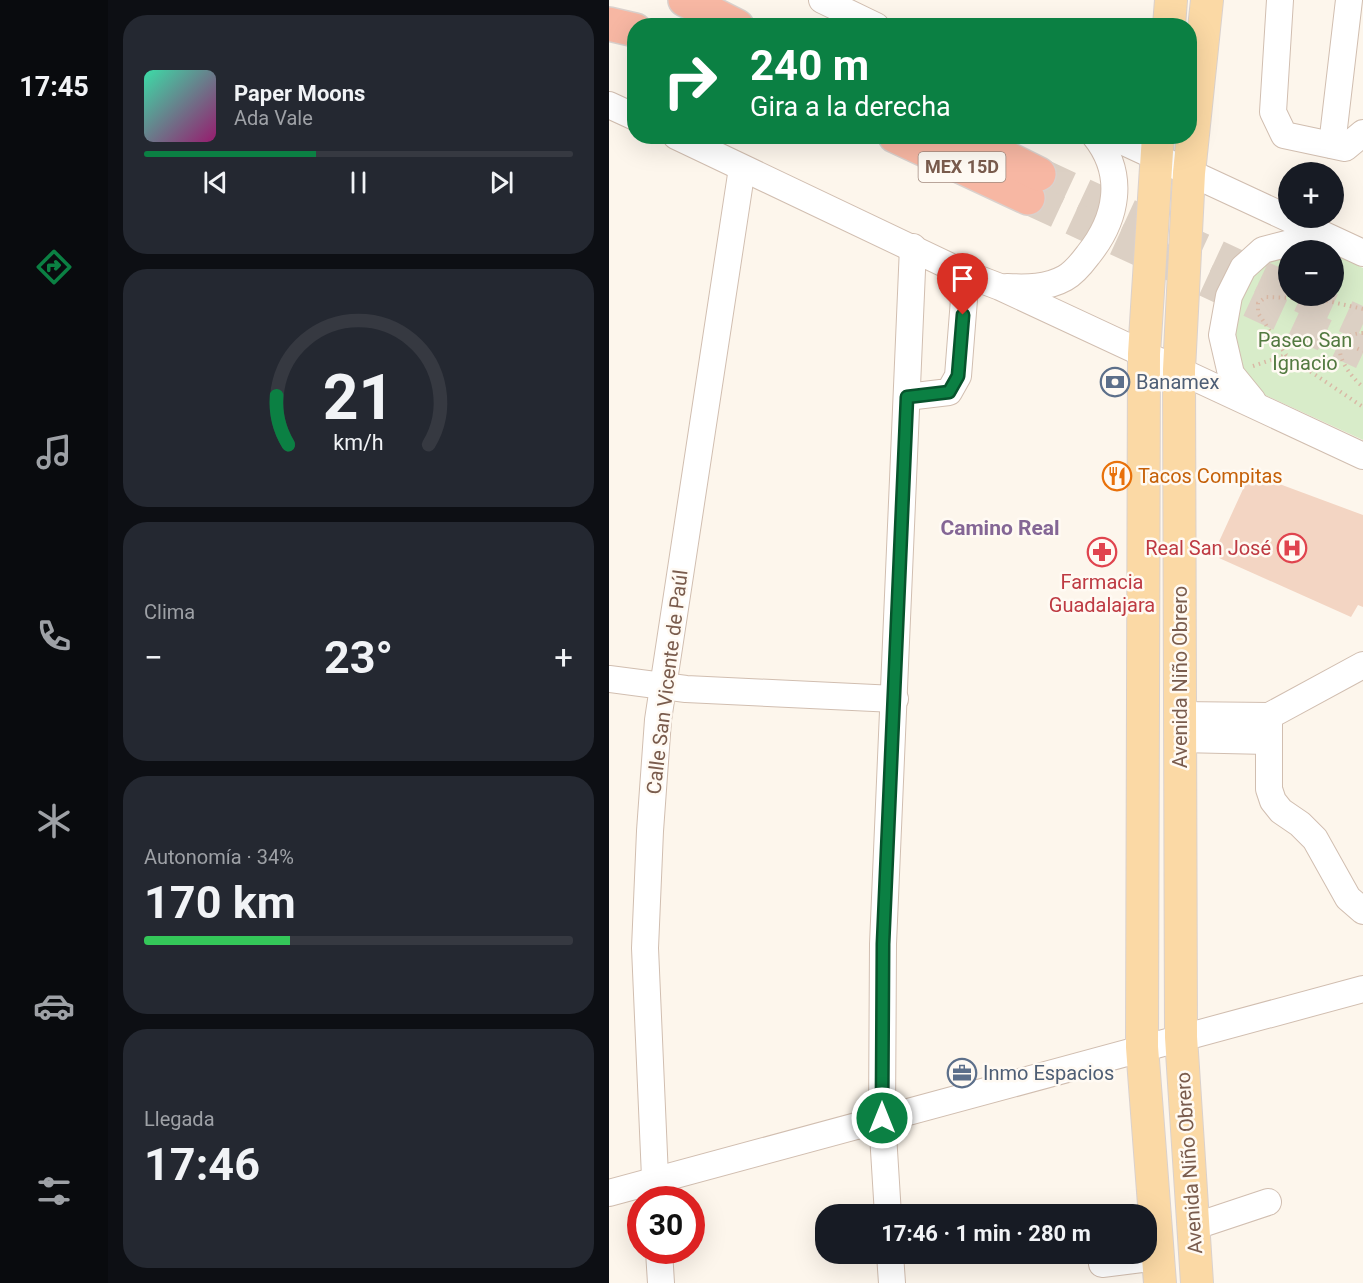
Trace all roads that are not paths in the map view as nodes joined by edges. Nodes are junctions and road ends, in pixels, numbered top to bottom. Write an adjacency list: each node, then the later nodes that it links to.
1 (685, 0): 7 (highway)
2 (822, 0): 8 (street)
3 (1171, 0): 9 (main road)
4 (1207, 0): 12 (main road, Avenida Niño Obrero)
5 (1280, 0): 21 (street)
6 (1349, 0): 21 (street)
7 (721, 18)
8 (859, 18)
9 (1170, 18)
10 (609, 24): 11 (highway)
11 (627, 28)
12 (1197, 96)
13 (609, 105): 14 (street)
14 (627, 113)
15 (1363, 133): 21 (street)
16 (693, 144): 23 (street)
17 (917, 144): 18 (highway, MEX 15D)
18 (974, 144)
19 (1100, 144): 28 (street)
20 (1192, 144): 24 (main road, Avenida Niño Obrero)
21 (1332, 145)
22 (1157, 147): 24 (street); 29 (main road, Avenida Niño Obrero)
23 (742, 168): 25 (street); 36 (street, Calle San Vicente de Paúl)
24 (1189, 173): 26 (street); 30 (main road, Avenida Niño Obrero)
25 (913, 247): 27 (street); 31 (street)
26 (1354, 249): 32 (street)
27 (966, 274): 28 (street); 31 (street)
28 (1000, 287): 29 (street)
29 (1144, 354): 30 (street); 43 (main road, Avenida Niño Obrero)
30 (1179, 370): 32 (street); 38 (main road, Avenida Niño Obrero)
31 (907, 397): 37 (street)
32 (1259, 407): 33 (street)
33 (1363, 456)
34 (1363, 665): 39 (street)
35 (609, 679): 36 (street)
36 (663, 686): 37 (street); 45 (street, Calle San Vicente de Paúl)
37 (895, 699): 44 (street)
38 (1180, 727): 39 (street); 42 (main road, Avenida Niño Obrero)
39 (1268, 728): 40 (street)
40 (1363, 910)
41 (1363, 989): 42 (street)
42 (1181, 1037): 43 (street); 51 (main road, Avenida Niño Obrero)
43 (1142, 1047): 44 (street); 55 (main road, Avenida Niño Obrero)
44 (882, 1118): 46 (street); 50 (street)
45 (655, 1186)
46 (668, 1186)
47 (627, 1192): 48 (street)
48 (609, 1193)
49 (1268, 1202): 51 (street)
50 (887, 1204)
51 (1193, 1227): 58 (main road, Avenida Niño Obrero)
52 (660, 1264): 56 (street)
53 (891, 1264): 57 (street)
54 (1102, 1264): 55 (street)
55 (1159, 1270)
56 (661, 1283)
57 (892, 1283)
58 (1197, 1283)

